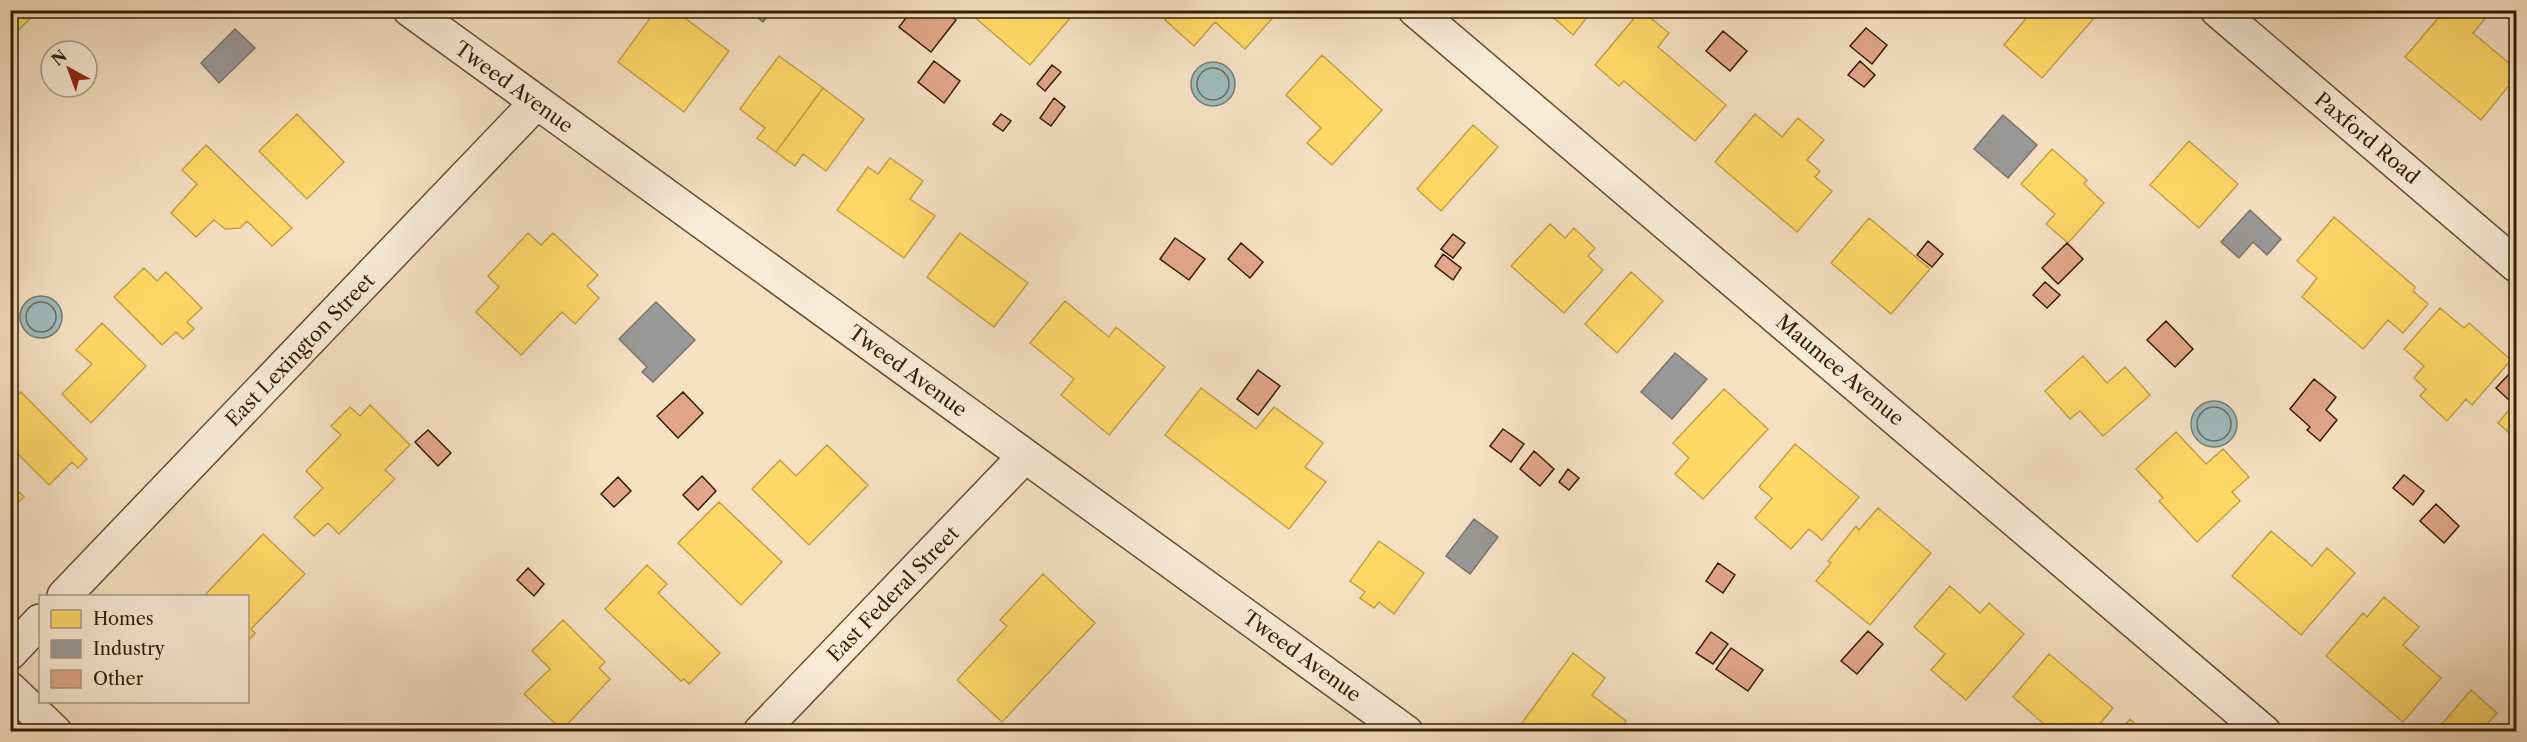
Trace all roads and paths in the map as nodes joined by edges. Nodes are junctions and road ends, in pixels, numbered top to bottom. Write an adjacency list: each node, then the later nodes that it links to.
1 (410, 10): 4 (street, Tweed Avenue)
2 (1415, 10): 14 (street, Maumee Avenue)
3 (2217, 10): 5 (street, Paxford Road)
4 (536, 103): 6 (street, Tweed Avenue); 7 (street, East Lexington Street)
5 (2517, 265)
6 (1025, 456): 12 (street, East Federal Street); 13 (street, Tweed Avenue)
7 (66, 595)
8 (39, 622): 9 (street)
9 (10, 653)
10 (10, 689): 11 (street)
11 (55, 732)
12 (760, 732)
13 (1406, 732)
14 (2264, 732)

